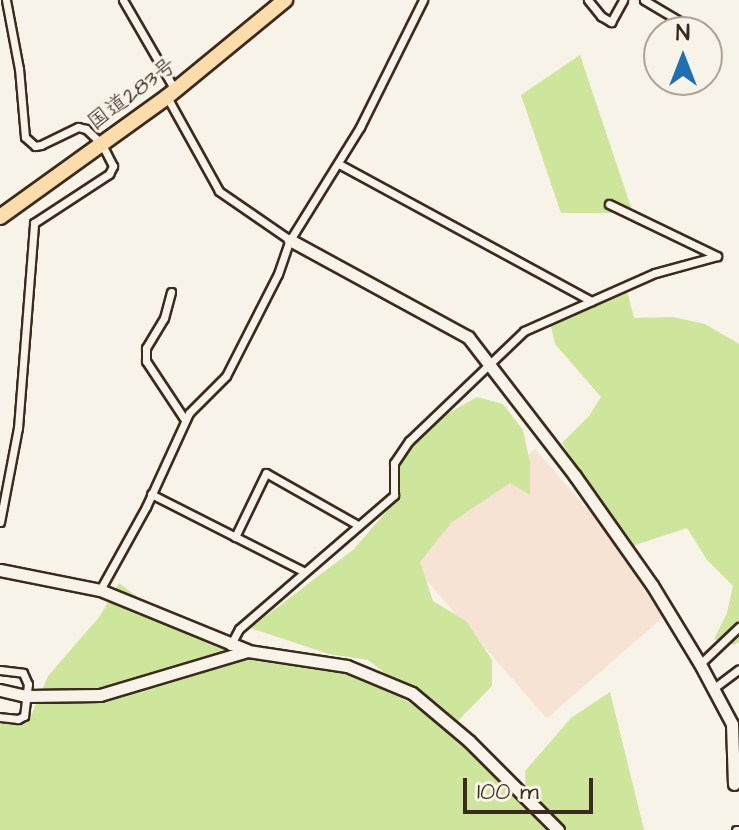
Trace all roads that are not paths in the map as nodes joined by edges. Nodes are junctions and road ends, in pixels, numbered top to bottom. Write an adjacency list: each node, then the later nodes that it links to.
1 (6, 0): 10 (street)
2 (123, 0): 9 (street)
3 (285, 0): 9 (highway, 国道283号)
4 (423, 0): 11 (street)
5 (588, 0): 6 (street)
6 (623, 0)
7 (644, 0): 8 (street)
8 (671, 16)
9 (171, 93): 10 (highway, 国道283号); 14 (street)
10 (102, 144): 13 (highway, 国道283号); 20 (street)
11 (339, 164): 14 (street); 16 (street)
12 (609, 204): 16 (street)
13 (0, 217)
14 (290, 240): 17 (street); 18 (street)
15 (171, 292): 18 (street)
16 (591, 301): 17 (street)
17 (490, 366): 21 (street); 28 (street)
18 (185, 420): 19 (street)
19 (151, 494): 22 (street); 25 (street)
20 (0, 522)
21 (358, 525): 22 (street); 24 (street)
22 (235, 537): 24 (street)
23 (0, 570): 25 (street)
24 (303, 571): 27 (street)
25 (100, 590): 27 (street)
26 (739, 627): 28 (street)
27 (229, 650): 33 (street); 36 (street)
28 (700, 664): 31 (street)
29 (739, 669): 31 (street)
30 (0, 670): 33 (street)
31 (714, 688): 35 (street)
32 (0, 690): 33 (street)
33 (27, 696): 34 (street)
34 (0, 717)
35 (736, 784)
36 (558, 830)

